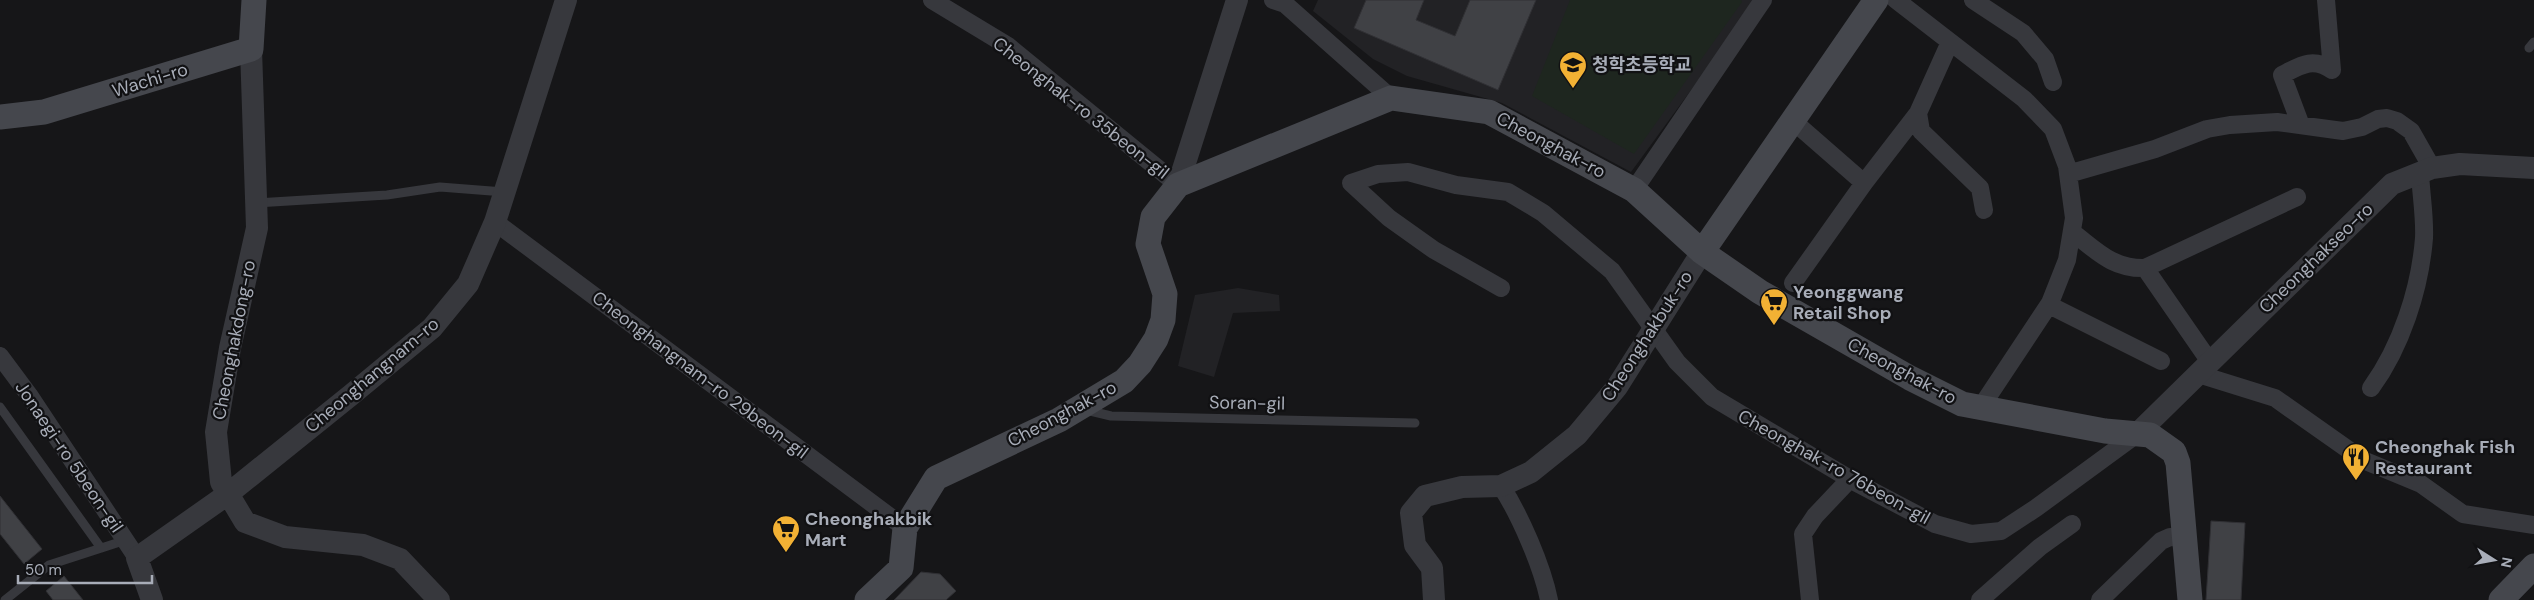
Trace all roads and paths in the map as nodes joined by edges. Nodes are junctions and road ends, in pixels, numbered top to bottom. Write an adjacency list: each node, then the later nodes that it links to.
1 (254, 0): 12 (main road)
2 (566, 0): 25 (street, Cheonghangnam-ro)
3 (932, 0): 23 (street, Cheonghak-ro 35beon-gil)
4 (1237, 0): 23 (street)
5 (1763, 0): 24 (street)
6 (1876, 0): 17 (main road, Cheonghakbuk-ro)
7 (1973, 0): 13 (street)
8 (2326, 0): 18 (street)
9 (1282, 1): 14 (street)
10 (1906, 2): 11 (street)
11 (1950, 42): 15 (street); 21 (street)
12 (251, 49): 16 (main road, Wachi-ro); 27 (street, Cheonghakdong-ro)
13 (2053, 82)
14 (1391, 98): 23 (main road, Cheonghak-ro); 24 (main road, Cheonghak-ro)
15 (1918, 113): 22 (street); 28 (street)
16 (0, 117)
17 (1793, 121): 22 (street); 31 (main road, Cheonghakbuk-ro)
18 (2300, 123): 20 (street); 21 (street)
19 (2534, 168): 20 (street, Cheonghakseo-ro)
20 (2426, 171): 39 (street, Cheonghakseo-ro); 40 (street)
21 (2068, 174): 30 (street)
22 (1864, 183): 33 (street)
23 (1178, 185): 43 (main road, Cheonghak-ro)
24 (1634, 190): 31 (main road, Cheonghak-ro)
25 (504, 192): 27 (lane); 29 (street, Cheonghangnam-ro)
26 (2297, 197): 32 (street)
27 (256, 203): 48 (street, Cheonghakdong-ro)
28 (1984, 210)
29 (495, 222): 48 (street, Cheonghangnam-ro); 51 (street, Cheonghangnam-ro 29beon-gil)
30 (2072, 232): 32 (street); 35 (street)
31 (1702, 252): 36 (street, Cheonghakbuk-ro); 42 (main road, Cheonghak-ro)
32 (2145, 268): 39 (street)
33 (1793, 282)
34 (1501, 288): 36 (street, Cheonghak-ro 76beon-gil)
35 (2049, 305): 38 (street); 42 (street)
36 (1654, 328): 46 (street, Cheonghak-ro 76beon-gil); 47 (street, Cheonghakbuk-ro)
37 (0, 356): 54 (street, Jonaegi-ro 5beon-gil)
38 (2161, 361)
39 (2204, 368): 45 (street, Cheonghakseo-ro); 50 (street)
40 (2371, 388)
41 (0, 407): 53 (lane)
42 (1981, 407): 45 (main road, Cheonghak-ro)
43 (1078, 408): 44 (lane, Soran-gil); 51 (main road, Cheonghak-ro)
44 (1415, 423)
45 (2137, 434): 46 (street, Cheonghak-ro 76beon-gil); 52 (main road, Cheonghak-ro)
46 (1850, 479): 62 (street)
47 (1501, 486): 60 (street, Cheonghakbuk-ro); 61 (street)
48 (228, 494): 54 (street, Cheonghangnam-ro); 58 (street, Cheonghakdong-ro)
49 (2072, 524): 63 (street)
50 (2534, 525)
51 (905, 528): 59 (main road, Cheonghak-ro)
52 (2185, 538): 64 (street); 65 (main road, Cheonghak-ro)
53 (101, 548): 54 (lane); 56 (lane)
54 (131, 549): 57 (street)
55 (2534, 566): 66 (main road)
56 (5, 600)
57 (152, 600)
58 (440, 600)
59 (867, 600)
60 (1434, 600)
61 (1549, 600)
62 (1810, 600)
63 (1980, 600)
64 (2100, 600)
65 (2190, 600)
66 (2501, 600)

